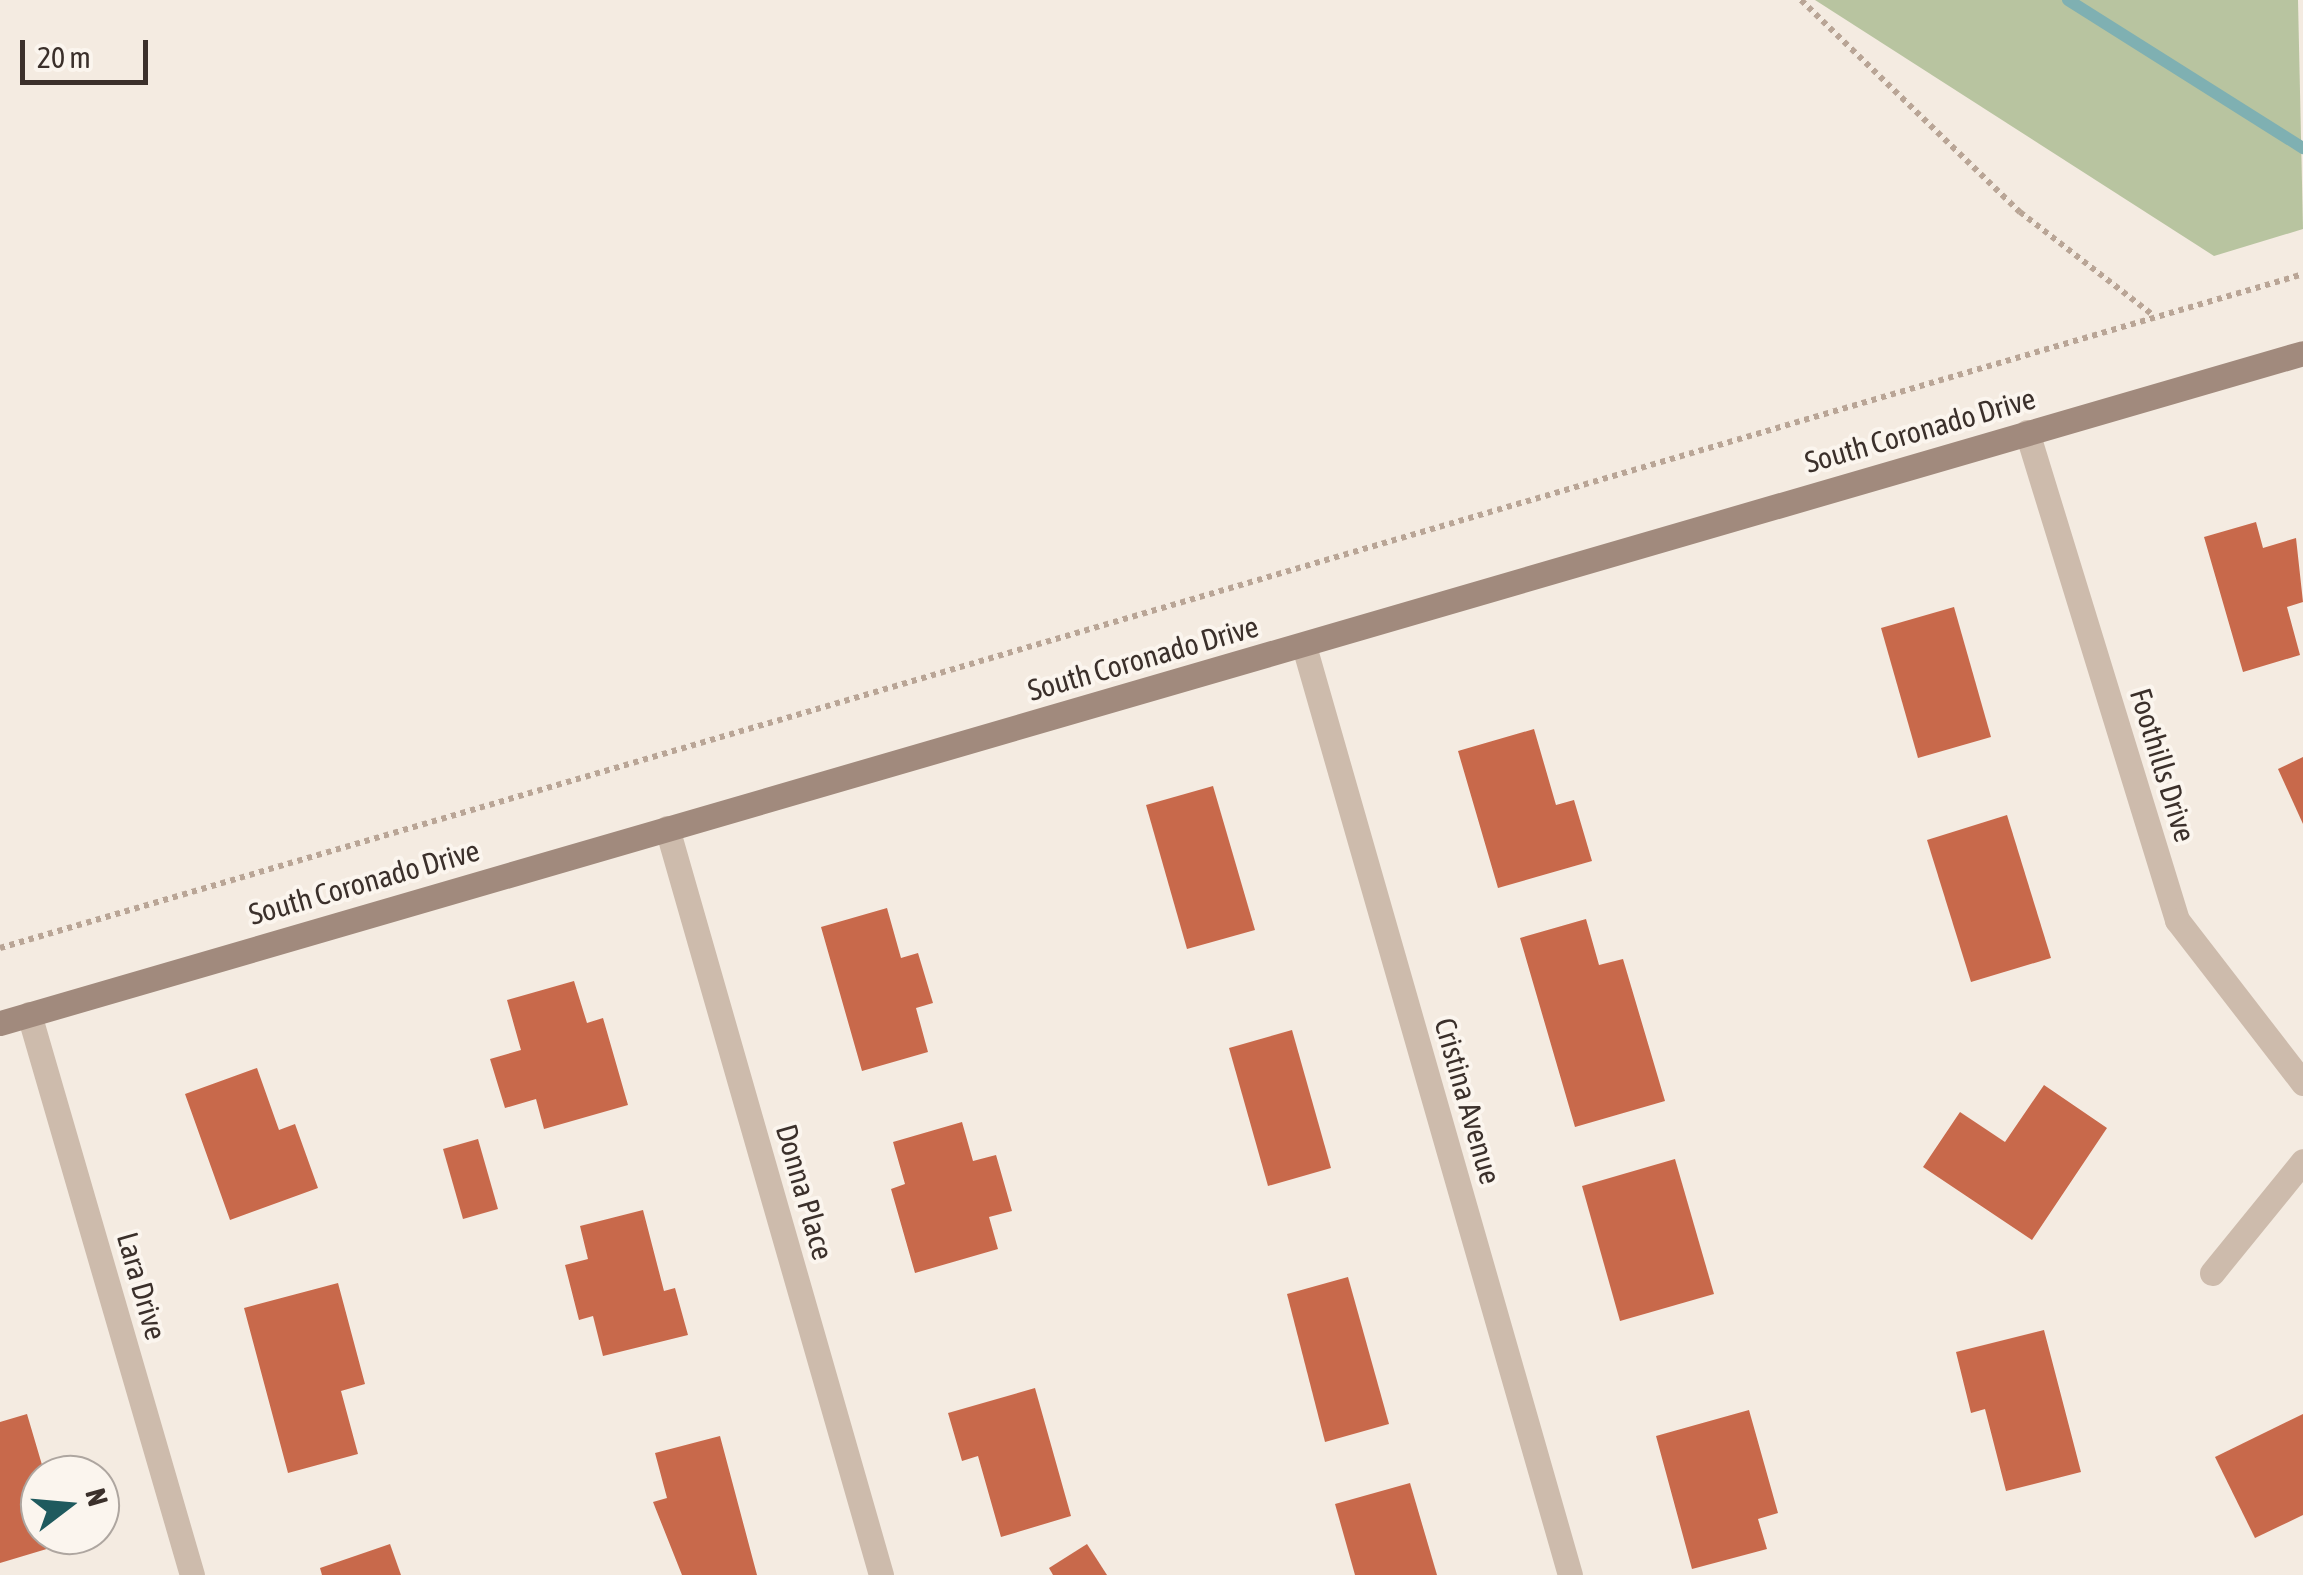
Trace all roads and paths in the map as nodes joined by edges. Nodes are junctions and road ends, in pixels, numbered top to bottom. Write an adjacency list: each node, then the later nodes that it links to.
1 (1801, 0): 3 (path)
2 (2303, 274): 3 (path)
3 (2156, 317): 8 (path)
4 (2303, 352): 5 (street, South Coronado Drive)
5 (2026, 432): 6 (street, South Coronado Drive); 11 (street, Foothills Drive)
6 (1304, 646): 7 (street, South Coronado Drive); 16 (street, Cristina Avenue)
7 (667, 828): 9 (street, South Coronado Drive); 15 (street, Donna Place)
8 (0, 948)
9 (29, 1014): 10 (street, South Coronado Drive); 14 (street, Lara Drive)
10 (0, 1022)
11 (2303, 1082)
12 (2303, 1161): 13 (street)
13 (2212, 1273)
14 (192, 1575)
15 (881, 1575)
16 (1570, 1575)

